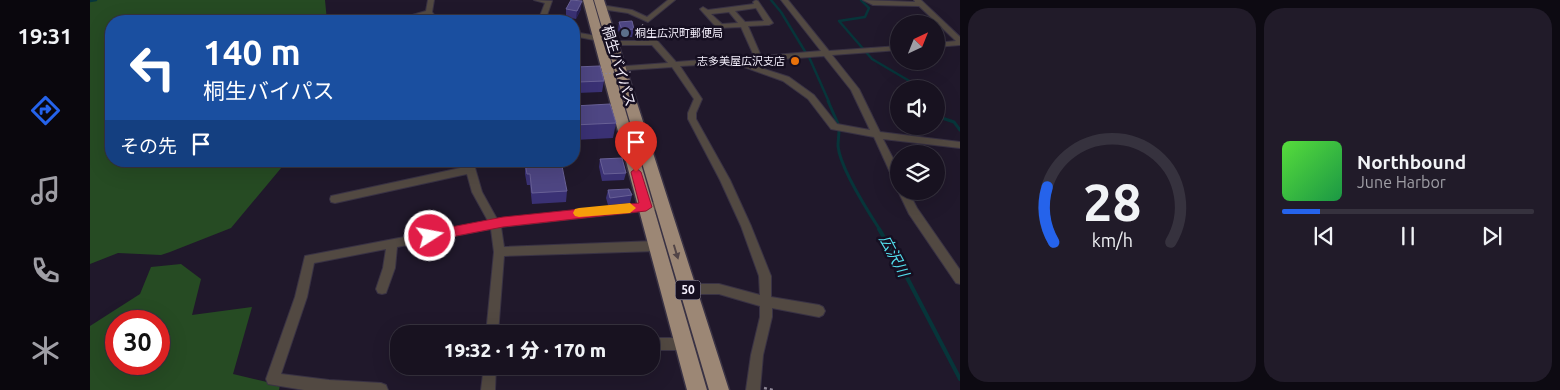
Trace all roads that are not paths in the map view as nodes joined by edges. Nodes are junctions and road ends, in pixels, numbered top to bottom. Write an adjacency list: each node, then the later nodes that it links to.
1 (430, 0): 10 (street)
2 (537, 0): 13 (street)
3 (588, 0): 16 (highway, 桐生バイパス / 50)
4 (672, 0): 8 (street)
5 (784, 0): 21 (street)
6 (866, 0): 7 (street)
7 (919, 2): 17 (street)
8 (600, 4): 18 (highway, 桐生バイパス / 50)
9 (730, 9): 14 (street); 14 (street); 14 (street)
10 (429, 12): 11 (street); 12 (street)
11 (418, 15)
12 (431, 15)
13 (545, 15)
14 (743, 24): 22 (street)
15 (580, 35): 16 (street)
16 (599, 39): 25 (highway, 桐生バイパス / 50)
17 (960, 42): 19 (street)
18 (612, 43): 24 (street); 25 (highway, 桐生バイパス / 50)
19 (945, 44)
20 (890, 49): 21 (street)
21 (828, 54): 22 (street); 26 (street)
22 (759, 59): 23 (street)
23 (734, 61): 24 (street); 26 (street)
24 (675, 65): 25 (street); 41 (street)
25 (611, 71): 33 (highway, 桐生バイパス / 50)
26 (878, 136): 27 (street); 28 (street)
27 (960, 145)
28 (890, 162)
29 (465, 167): 31 (street)
30 (469, 167): 34 (street)
31 (335, 199)
32 (908, 200): 38 (street)
33 (654, 206): 34 (street); 36 (highway, 桐生バイパス / 50); 40 (highway, 桐生バイパス / 50, one-way to 40)
34 (495, 224): 35 (street); 37 (street)
35 (392, 243): 39 (street); 47 (street)
36 (656, 246): 37 (street); 45 (highway, 桐生バイパス / 50)
37 (499, 252): 43 (street)
38 (960, 279)
39 (382, 289)
40 (688, 289): 41 (street); 50 (highway, 桐生バイパス / 50)
41 (766, 302): 42 (street); 51 (street)
42 (819, 311)
43 (493, 325)
44 (660, 344): 45 (street)
45 (683, 344): 49 (highway, 桐生バイパス / 50)
46 (489, 375): 48 (street)
47 (381, 390)
48 (488, 390)
49 (697, 390)
50 (719, 390)
51 (753, 390)

